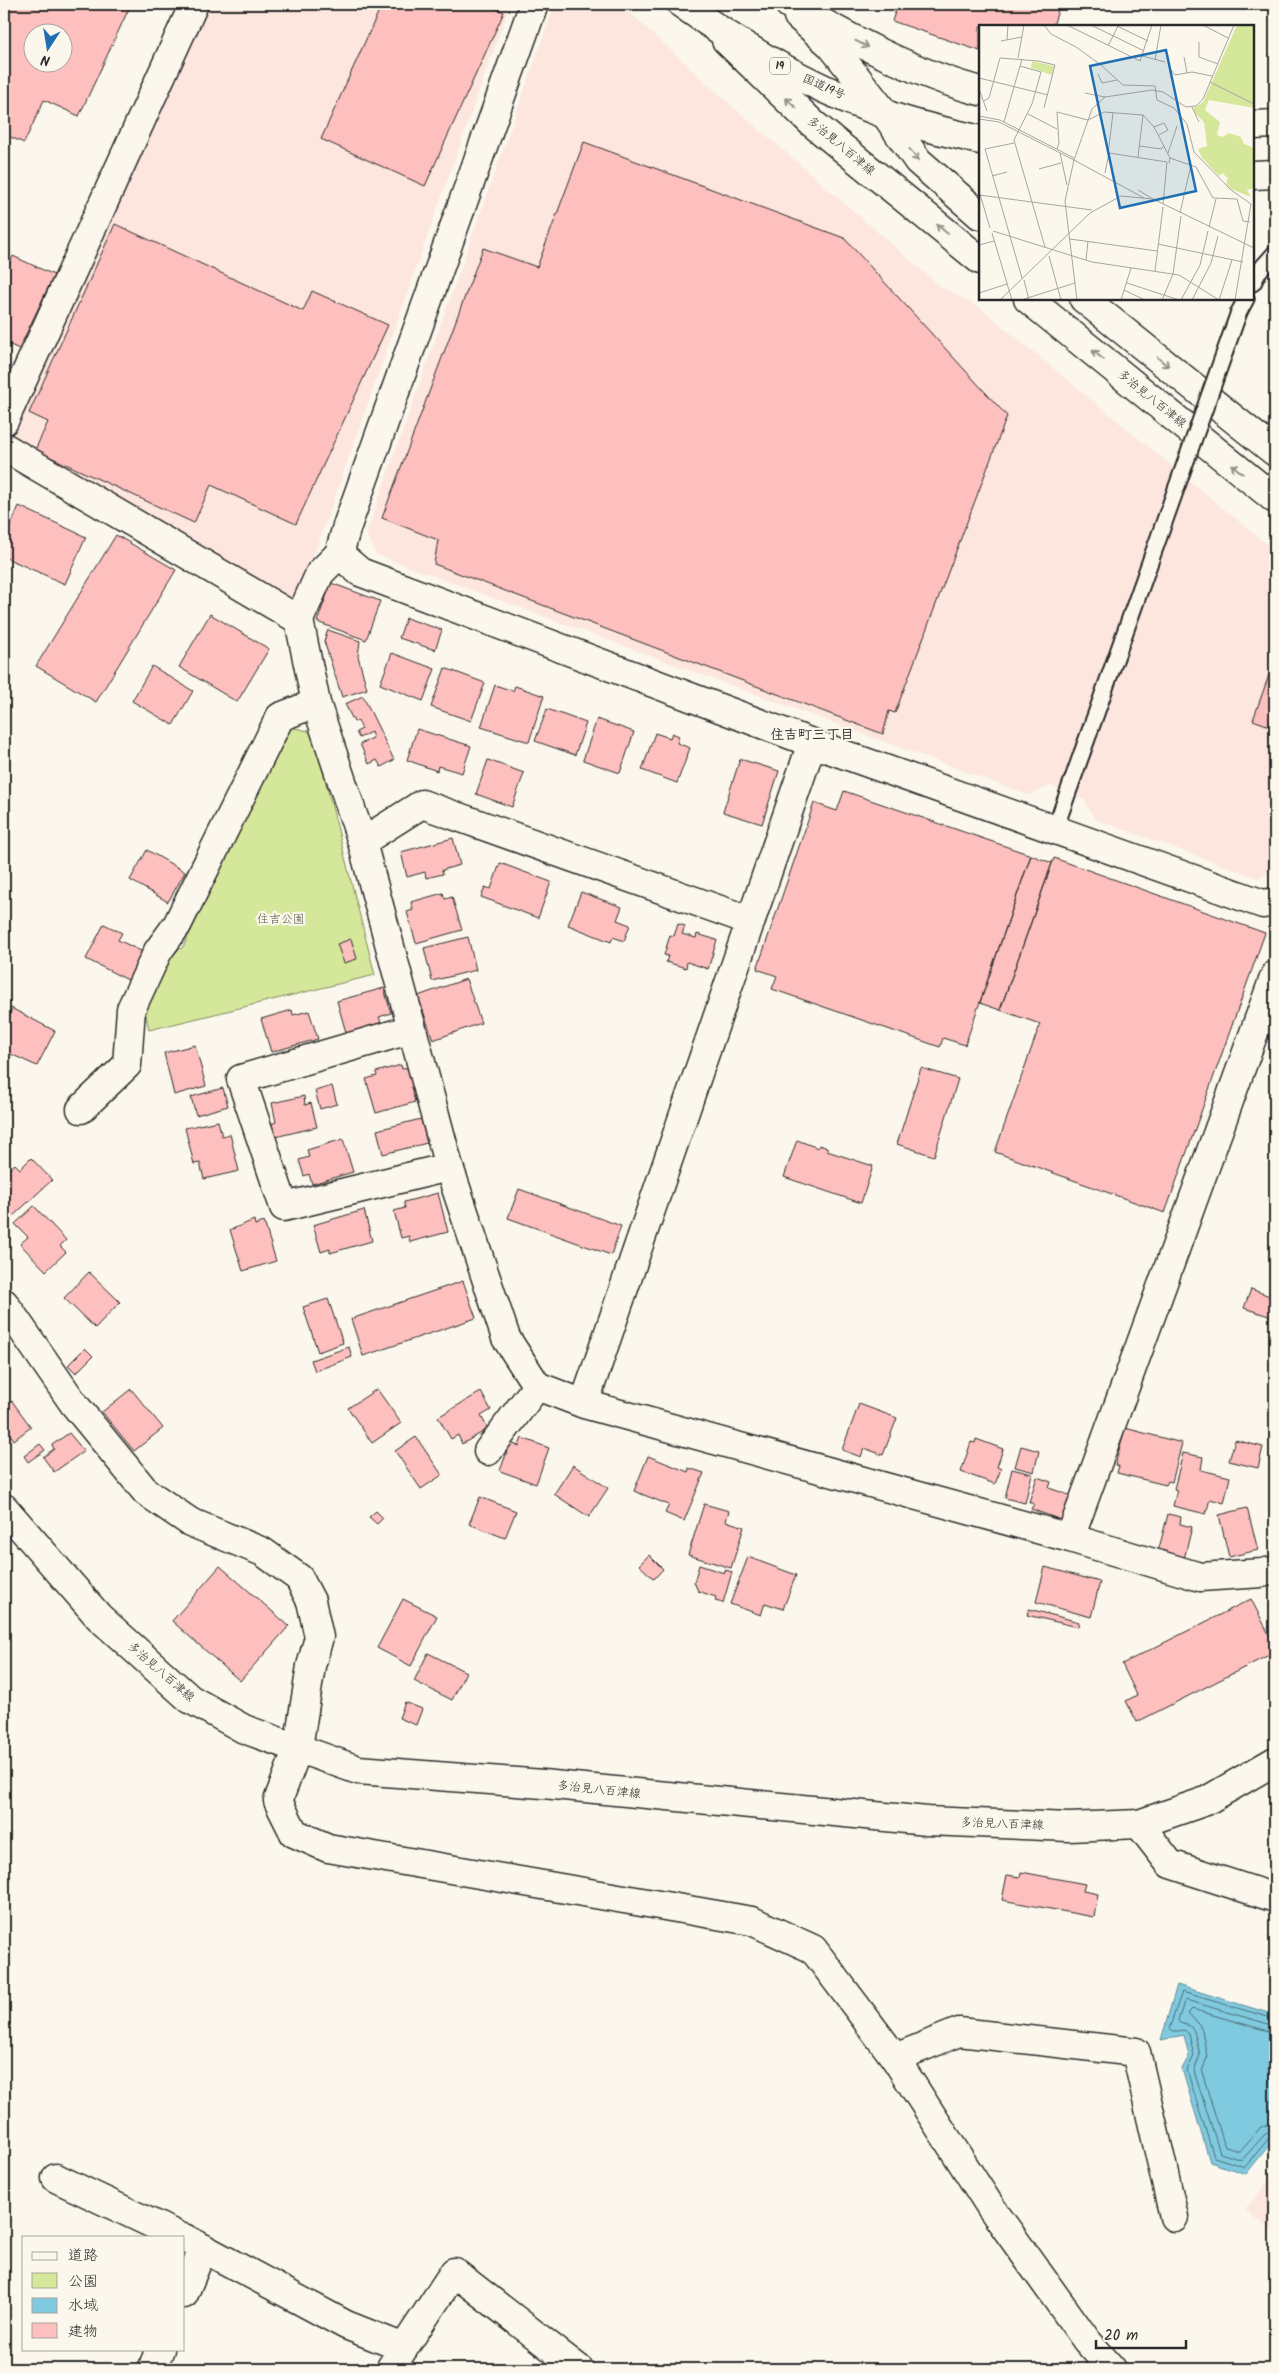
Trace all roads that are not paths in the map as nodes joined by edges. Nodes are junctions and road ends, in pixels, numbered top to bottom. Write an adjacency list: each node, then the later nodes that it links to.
1 (194, 4): 21 (main road)
2 (534, 4): 25 (main road)
3 (682, 4): 6 (main road, 国道19号 / 19)
4 (784, 4): 8 (main road)
5 (789, 4): 7 (main road, one-way to 7)
6 (710, 24): 8 (main road, 国道19号 / 19); 16 (main road, 多治見八百津線, one-way to 6)
7 (979, 91)
8 (886, 115): 11 (main road, 国道19号 / 19); 14 (main road, one-way to 14)
9 (1275, 124): 10 (main road)
10 (1254, 125)
11 (979, 140)
12 (1275, 174): 13 (main road)
13 (1254, 175)
14 (979, 214)
15 (1275, 254): 17 (lane)
16 (979, 259)
17 (1254, 281)
18 (1029, 300): 24 (main road, 多治見八百津線, one-way to 18)
19 (1085, 300): 23 (main road, one-way to 23)
20 (1243, 305): 29 (lane, bridge)
21 (4, 422)
22 (4, 447): 26 (main road)
23 (1275, 452)
24 (1275, 500)
25 (339, 554): 26 (main road); 28 (main road)
26 (299, 620): 27 (main road)
27 (316, 702): 30 (main road); 35 (main road)
28 (812, 743): 29 (main road); 32 (main road)
29 (1054, 829): 31 (main road)
30 (362, 842): 32 (main road); 34 (main road)
31 (1275, 902)
32 (751, 921): 39 (main road)
33 (1275, 975): 42 (main road)
34 (412, 1029): 36 (main road); 36 (main road)
35 (81, 1109)
36 (449, 1167): 38 (main road)
37 (4, 1303): 44 (main road)
38 (537, 1386): 39 (main road); 40 (main road)
39 (584, 1404): 42 (main road)
40 (488, 1451)
41 (4, 1508): 44 (main road, 多治見八百津線)
42 (1070, 1538): 43 (main road)
43 (1275, 1570)
44 (298, 1748): 46 (main road, 多治見八百津線); 48 (main road)
45 (1275, 1761): 46 (main road, 多治見八百津線)
46 (1139, 1824): 47 (main road)
47 (1275, 1898)
48 (895, 2058): 50 (main road); 58 (main road)
49 (56, 2178): 51 (main road)
50 (1174, 2217)
51 (178, 2236)
52 (189, 2241): 53 (main road); 55 (main road)
53 (185, 2283)
54 (160, 2350): 56 (main road)
55 (397, 2359): 57 (main road)
56 (152, 2369)
57 (579, 2369)
58 (1112, 2369)

